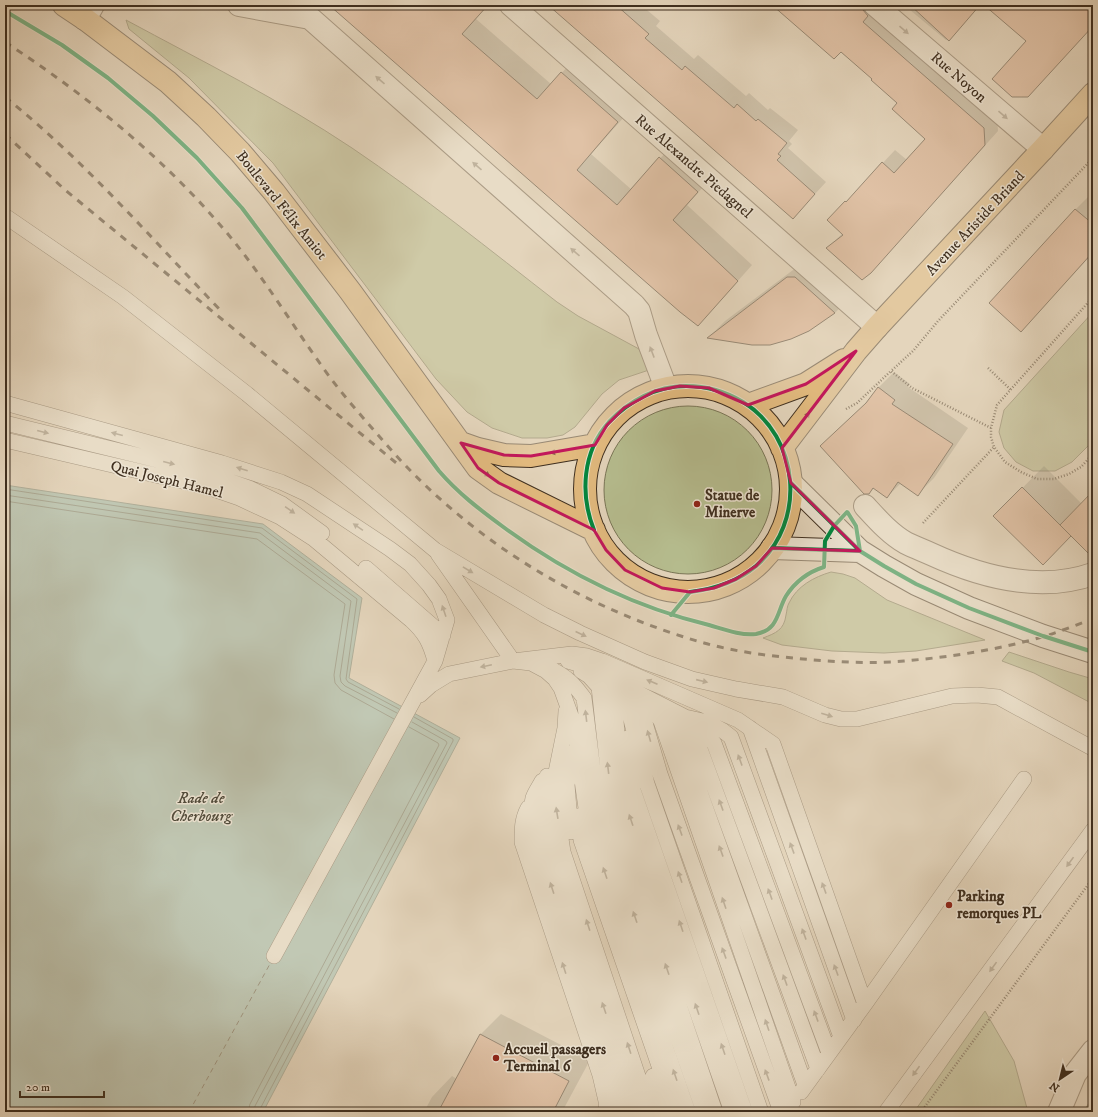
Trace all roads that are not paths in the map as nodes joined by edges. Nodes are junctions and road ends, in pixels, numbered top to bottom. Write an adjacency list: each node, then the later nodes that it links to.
1 (64, 5): 5 (main road, Boulevard Félix Amiot)
2 (239, 5): 6 (street)
3 (511, 5): 10 (street, Rue Alexandre Piedagnel)
4 (875, 5): 8 (street, Rue Noyon, one-way to 8)
5 (89, 12): 17 (main road, Boulevard Félix Amiot)
6 (316, 12): 12 (street, one-way to 6)
7 (1093, 94): 8 (main road, Avenue Aristide Briand)
8 (1043, 149): 10 (main road, Avenue Aristide Briand)
9 (5, 216): 24 (lane)
10 (877, 327): 11 (main road, Avenue Aristide Briand)
11 (856, 351): 14 (main road, Avenue Aristide Briand); 19 (main road, Avenue Aristide Briand, one-way to 11)
12 (666, 388): 14 (main road); 18 (main road)
13 (5, 403): 27 (lane, one-way to 13)
14 (748, 405): 19 (main road)
15 (5, 423): 27 (lane, one-way to 27)
16 (5, 440): 31 (lane, Quai Joseph Hamel)
17 (461, 443): 18 (main road, one-way to 17); 22 (main road, Boulevard Félix Amiot, one-way to 22)
18 (595, 445): 22 (main road)
19 (782, 448): 20 (main road)
20 (790, 482): 23 (main road); 25 (street)
21 (865, 506): 26 (street)
22 (594, 530): 23 (main road)
23 (772, 548): 25 (street)
24 (435, 550): 32 (lane); 43 (lane, one-way to 43)
25 (860, 551): 28 (street)
26 (1093, 574)
27 (443, 635): 31 (lane)
28 (1093, 652)
29 (559, 659): 30 (lane); 33 (lane); 48 (lane, one-way to 29)
30 (537, 660): 32 (lane); 36 (lane); 41 (lane, one-way to 30); 67 (lane, one-way to 30)
31 (435, 661): 37 (lane)
32 (513, 661): 37 (lane, one-way to 37)
33 (585, 666): 34 (lane); 48 (lane)
34 (626, 689): 35 (lane); 44 (lane); 48 (lane); 71 (lane, one-way to 34); 72 (lane, one-way to 34)
35 (647, 698): 38 (lane); 44 (lane)
36 (566, 700): 40 (lane); 42 (lane)
37 (412, 703): 51 (lane)
38 (665, 707): 39 (lane); 57 (lane, one-way to 38)
39 (685, 717): 54 (lane, one-way to 39); 56 (lane, one-way to 39)
40 (574, 724): 50 (lane); 50 (lane)
41 (750, 728): 52 (lane, one-way to 41); 53 (lane, one-way to 41)
42 (562, 740): 45 (lane); 50 (lane, one-way to 42)
43 (1093, 749)
44 (682, 763): 58 (lane, one-way to 44); 59 (lane, one-way to 44)
45 (549, 768): 47 (lane); 50 (lane)
46 (1024, 779): 52 (lane)
47 (534, 796): 50 (lane); 60 (lane, one-way to 47)
48 (623, 798): 68 (lane, one-way to 48); 69 (lane, one-way to 48); 70 (lane, one-way to 48)
49 (1093, 830): 73 (lane, one-way to 73)
50 (568, 849): 61 (lane, one-way to 50); 62 (lane, one-way to 50); 63 (lane, one-way to 50); 64 (lane); 65 (lane); 66 (lane, one-way to 50)
51 (274, 956)
52 (865, 1004): 53 (lane)
53 (854, 1020): 54 (lane)
54 (841, 1037): 56 (lane)
55 (1093, 1051): 74 (street)
56 (830, 1053): 57 (lane)
57 (818, 1069): 58 (lane)
58 (806, 1085): 59 (lane)
59 (790, 1107)
60 (607, 1112)
61 (622, 1112)
62 (635, 1112)
63 (650, 1112)
64 (662, 1112)
65 (675, 1112)
66 (688, 1112)
67 (704, 1112)
68 (715, 1112)
69 (732, 1112)
70 (745, 1112)
71 (762, 1112)
72 (781, 1112)
73 (886, 1112)
74 (1059, 1112)

